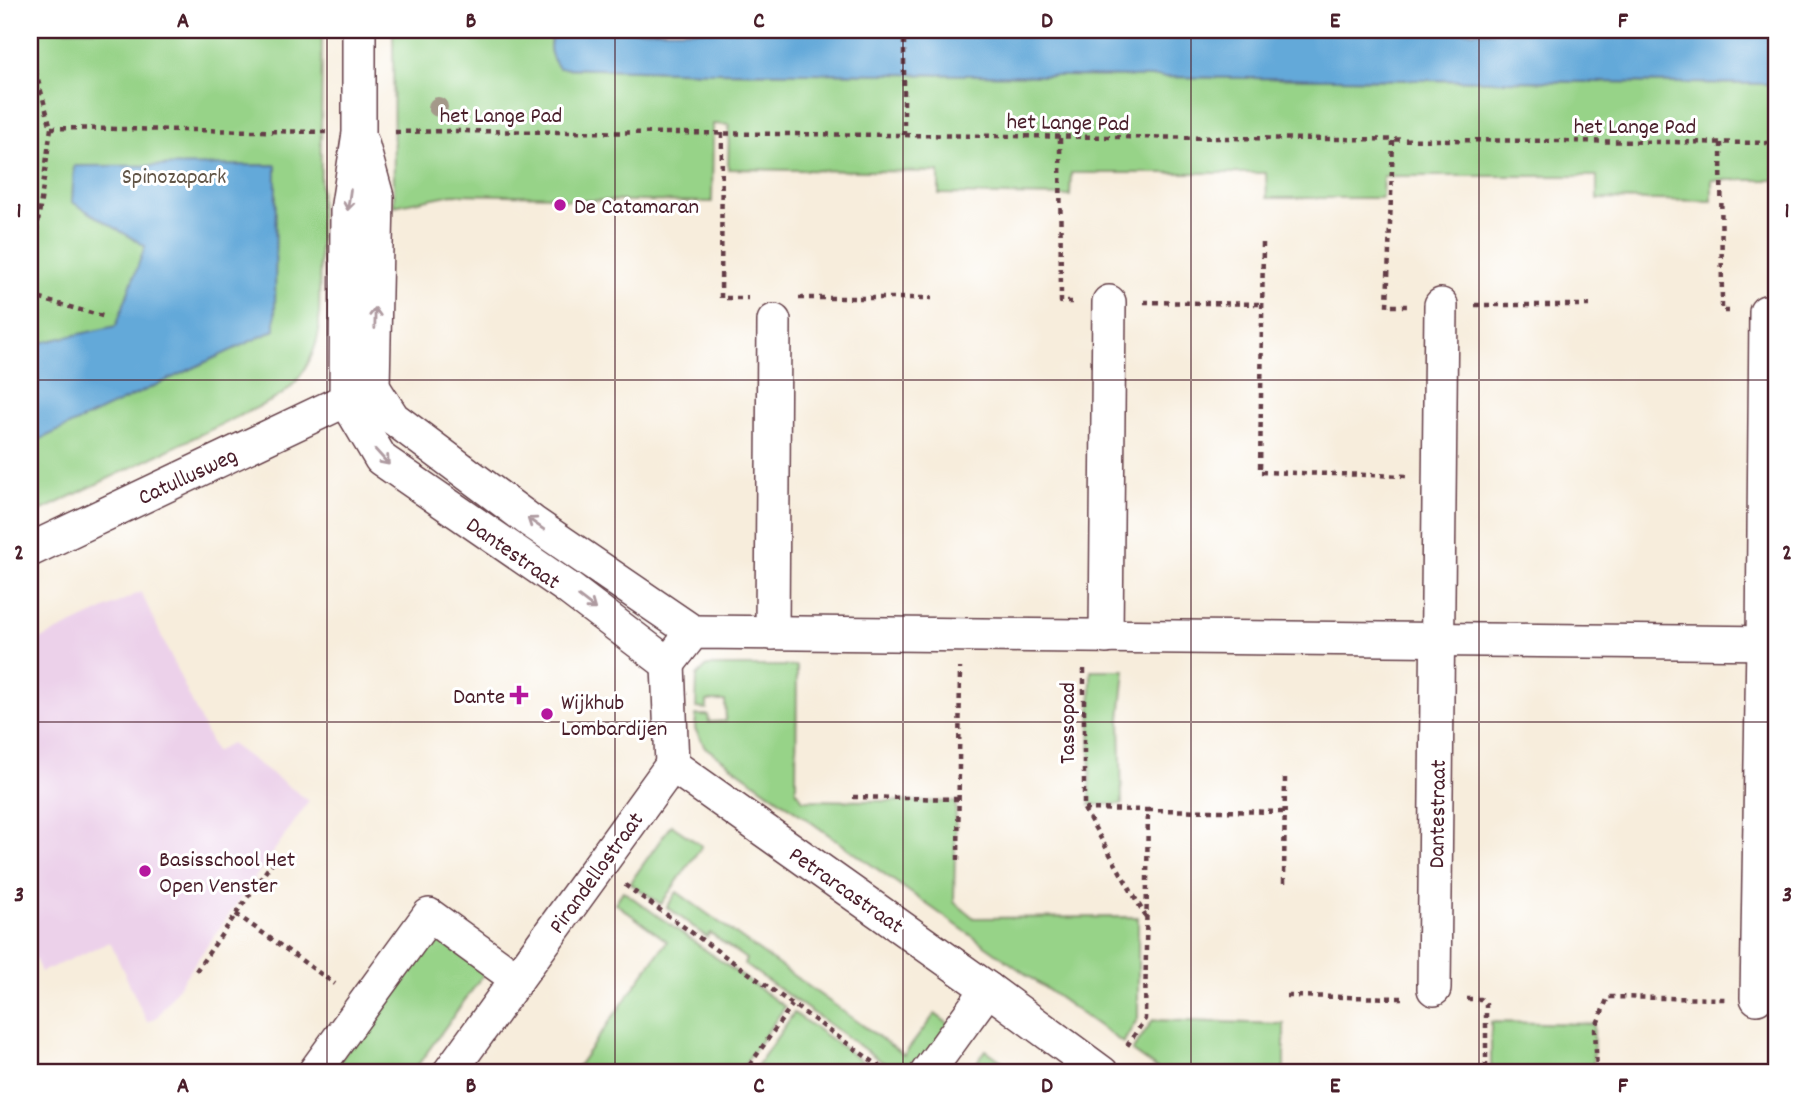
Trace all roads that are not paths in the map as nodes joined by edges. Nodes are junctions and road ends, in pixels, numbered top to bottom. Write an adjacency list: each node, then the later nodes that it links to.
1 (359, 30): 6 (street)
2 (1109, 302): 10 (street)
3 (1440, 305): 11 (street, Dantestraat)
4 (774, 306): 9 (street)
5 (1766, 312): 12 (street)
6 (360, 393): 7 (street, Catullusweg); 8 (street, Dantestraat, one-way to 6); 13 (street, Dantestraat, one-way to 13)
7 (30, 550)
8 (693, 632): 9 (street); 13 (street)
9 (772, 633): 10 (street)
10 (1095, 637): 11 (street)
11 (1438, 640): 12 (street); 17 (street, Dantestraat)
12 (1770, 643): 18 (street)
13 (667, 664): 14 (street)
14 (672, 765): 15 (street, Pirandellostraat); 16 (street, Petrarcastraat)
15 (517, 979): 20 (street); 21 (street, Pirandellostraat)
16 (988, 989): 19 (street, Petrarcastraat); 22 (street)
17 (1433, 995)
18 (1757, 998)
19 (1112, 1063)
20 (314, 1073)
21 (449, 1073)
22 (927, 1073)

